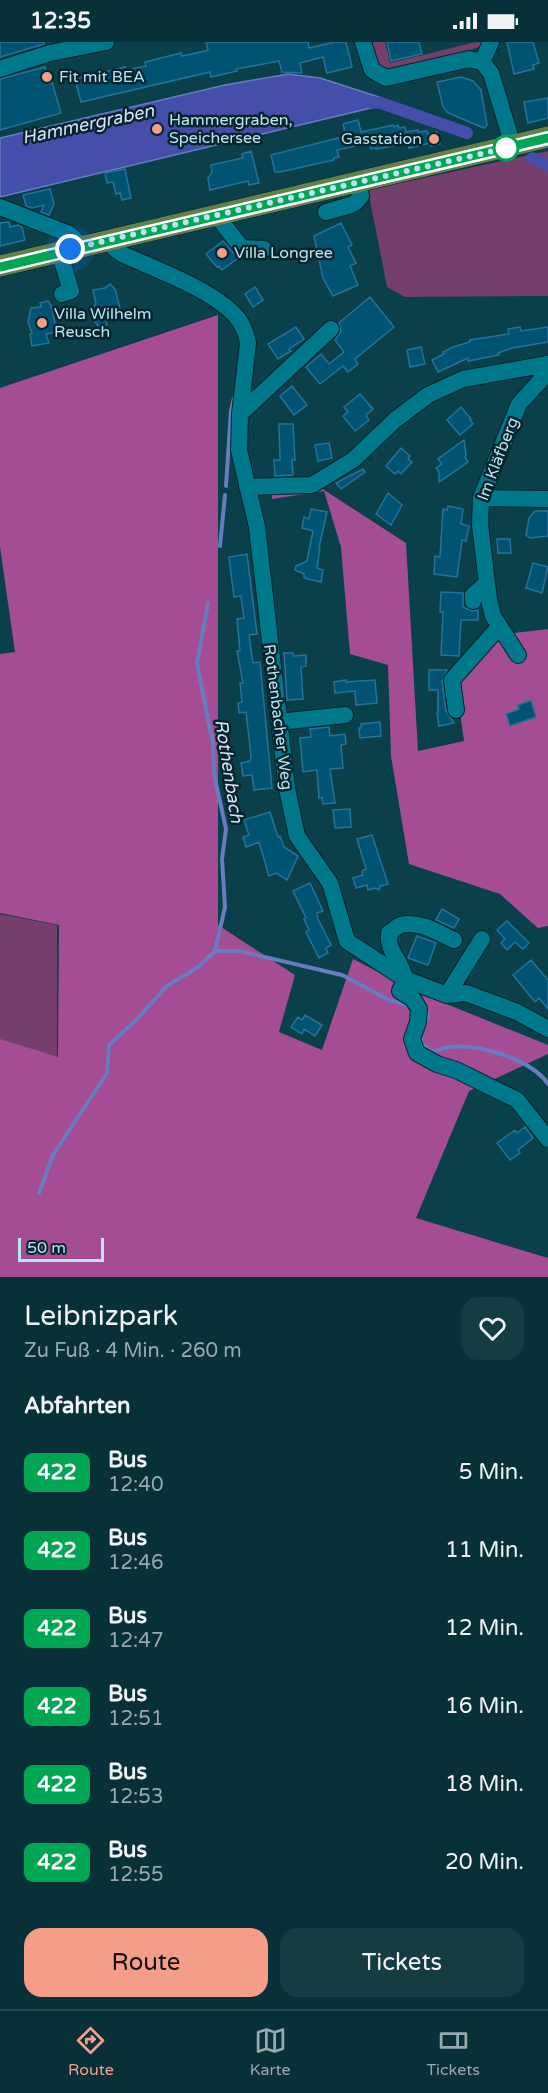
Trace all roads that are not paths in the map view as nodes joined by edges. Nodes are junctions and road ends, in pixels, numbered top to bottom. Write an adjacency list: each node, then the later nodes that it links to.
1 (106, 42): 4 (street)
2 (363, 42): 5 (street)
3 (491, 42): 5 (street)
4 (45, 51): 6 (street)
5 (482, 62): 8 (street)
6 (0, 69)
7 (548, 138): 8 (main road)
8 (513, 146): 9 (main road)
9 (358, 181): 11 (street); 12 (main road)
10 (0, 207): 14 (street)
11 (326, 212)
12 (216, 215): 13 (main road); 15 (street)
13 (108, 240): 14 (main road); 22 (street, Rothenbacher Weg)
14 (83, 246): 16 (main road)
15 (264, 249)
16 (57, 253): 17 (main road); 18 (street)
17 (0, 266)
18 (72, 291)
19 (331, 329): 22 (street)
20 (548, 364): 23 (street)
21 (548, 372): 24 (street, Im Kläfberg)
22 (240, 414): 23 (street, Rothenbacher Weg)
23 (247, 487): 32 (street, Rothenbacher Weg)
24 (482, 498): 25 (street); 26 (street, Im Kläfberg)
25 (548, 499)
26 (487, 583): 27 (street); 28 (street, Im Kläfberg)
27 (473, 598)
28 (499, 627): 29 (street, Im Kläfberg); 30 (street)
29 (518, 655)
30 (456, 710)
31 (345, 715): 32 (street)
32 (279, 722): 35 (street, Rothenbacher Weg)
33 (482, 939): 36 (street)
34 (454, 940): 35 (street)
35 (405, 979): 36 (street, Rothenbacher Weg); 38 (street)
36 (447, 995): 37 (street, Rothenbacher Weg)
37 (548, 1029)
38 (548, 1139)

